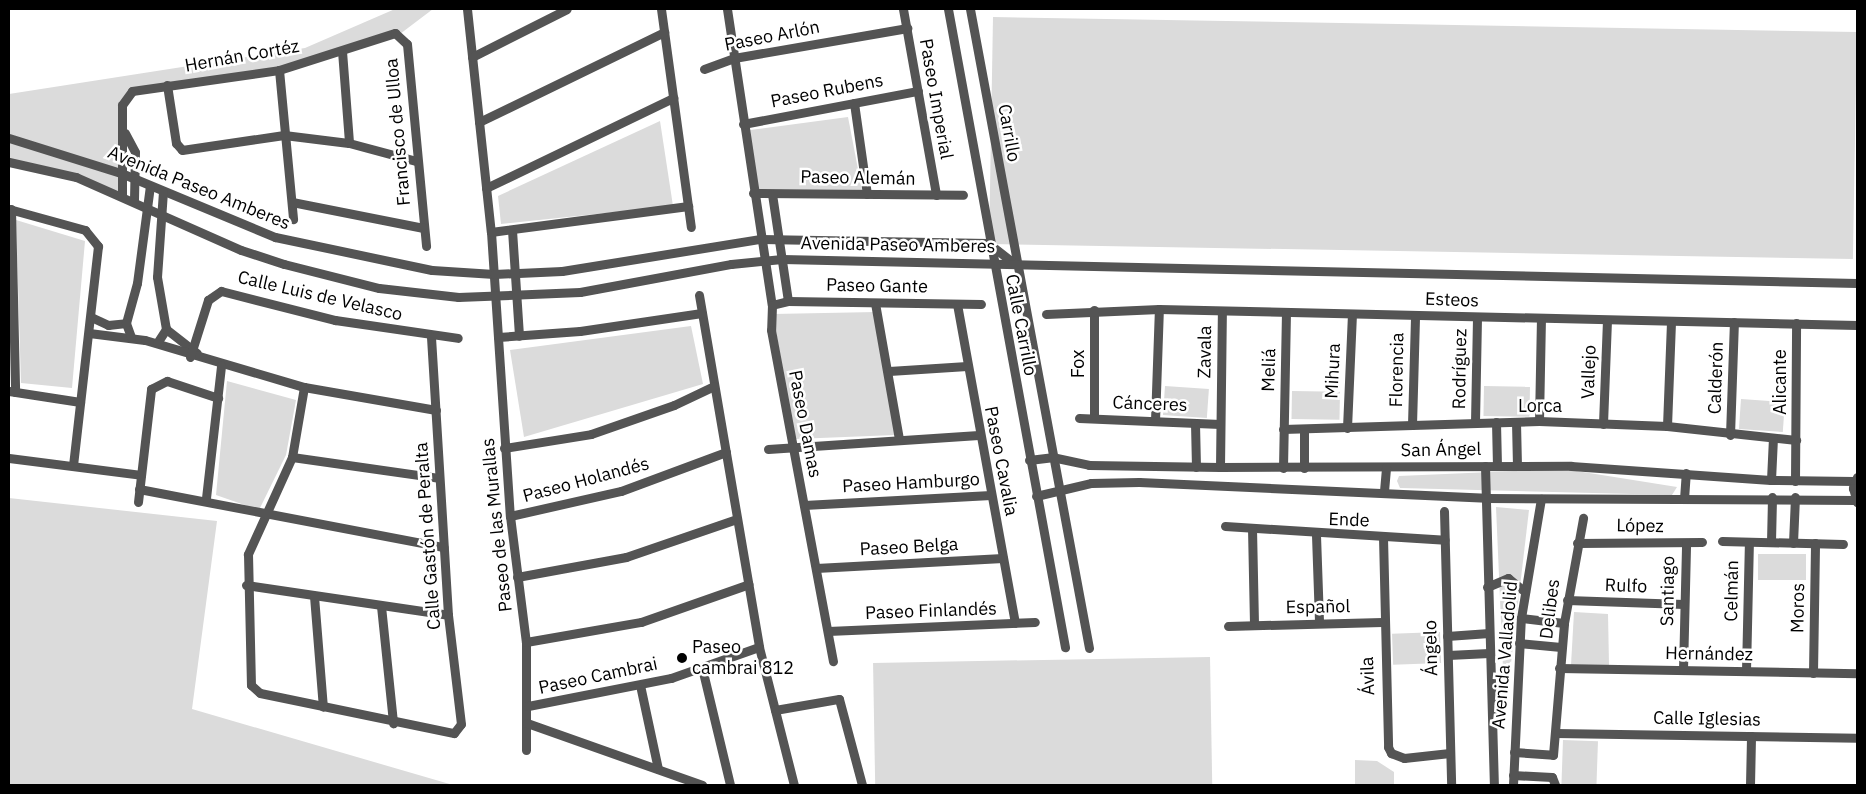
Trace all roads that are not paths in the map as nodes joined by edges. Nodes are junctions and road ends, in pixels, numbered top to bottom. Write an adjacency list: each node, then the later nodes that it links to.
1 (467, 9): 12 (street, Paseo de las Murallas)
2 (567, 9): 12 (street)
3 (661, 9): 9 (street)
4 (727, 9): 13 (street, Paseo Damas)
5 (903, 9): 8 (street, Paseo Imperial)
6 (948, 9): 52 (street, Calle Carrillo)
7 (970, 9): 57 (street, Carrillo)
8 (907, 28): 13 (street, Paseo Arlón); 17 (street, Paseo Imperial)
9 (664, 32): 18 (street); 20 (street)
10 (400, 34): 11 (street, Hernán Cortéz); 26 (street, Francisco de Ulloa)
11 (342, 51): 15 (street, Hernán Cortéz); 25 (street)
12 (472, 57): 20 (street, Paseo de las Murallas)
13 (734, 58): 14 (street, Paseo Arlón); 21 (street, Paseo Damas)
14 (704, 69)
15 (279, 70): 16 (street, Hernán Cortéz); 23 (street)
16 (167, 85): 22 (street, Hernán Cortéz); 23 (street)
17 (918, 91): 19 (street, Paseo Rubens); 36 (street, Paseo Imperial)
18 (673, 98): 31 (street); 41 (street)
19 (854, 103): 21 (street, Paseo Rubens); 35 (street)
20 (479, 122): 31 (street, Paseo de las Murallas)
21 (743, 124): 33 (street, Paseo Damas)
22 (125, 133): 28 (street); 29 (street)
23 (284, 135): 25 (street); 40 (street)
24 (9, 138): 28 (street, Avenida Paseo Amberes)
25 (349, 144): 26 (street)
26 (416, 161): 47 (street, Francisco de Ulloa)
27 (9, 162): 38 (street, Avenida Paseo Amberes)
28 (121, 173): 29 (street, Avenida Paseo Amberes); 38 (street)
29 (134, 178): 30 (street, Avenida Paseo Amberes); 39 (street)
30 (150, 186): 32 (street, Avenida Paseo Amberes); 42 (street)
31 (486, 188): 49 (street, Paseo de las Murallas)
32 (163, 192): 44 (street); 58 (street, Avenida Paseo Amberes)
33 (753, 193): 34 (street, Paseo Alemán); 50 (street, Paseo Damas)
34 (772, 194): 35 (street, Paseo Alemán); 51 (street)
35 (867, 194): 36 (street, Paseo Alemán)
36 (936, 195): 37 (street, Paseo Alemán)
37 (963, 195)
38 (122, 196): 39 (street, Avenida Paseo Amberes)
39 (134, 201): 42 (street, Avenida Paseo Amberes)
40 (292, 202): 45 (street); 47 (street)
41 (688, 206): 46 (street); 48 (street)
42 (147, 207): 44 (street, Avenida Paseo Amberes); 83 (street)
43 (10, 209): 77 (street); 100 (street)
44 (162, 214): 63 (street, Avenida Paseo Amberes); 86 (street)
45 (293, 219)
46 (691, 227)
47 (423, 228): 53 (street, Francisco de Ulloa)
48 (512, 230): 49 (street); 59 (street)
49 (491, 232): 58 (street, Paseo de las Murallas)
50 (760, 239): 51 (street, Avenida Paseo Amberes); 55 (street, Paseo Damas); 59 (street, Avenida Paseo Amberes)
51 (779, 239): 52 (street, Avenida Paseo Amberes); 54 (street)
52 (988, 243): 56 (street, Calle Carrillo); 57 (street, Avenida Paseo Amberes)
53 (426, 246)
54 (782, 259): 55 (street, Avenida Paseo Amberes); 56 (street, Avenida Paseo Amberes); 64 (street)
55 (764, 260): 62 (street, Avenida Paseo Amberes); 68 (street, Paseo Damas)
56 (992, 264): 57 (street, Avenida Paseo Amberes); 131 (street, Calle Carrillo)
57 (1015, 264): 60 (street); 129 (street, Calle Carrillo)
58 (494, 274): 59 (street, Avenida Paseo Amberes); 63 (street, Paseo de las Murallas)
59 (515, 274): 62 (street)
60 (1857, 283)
61 (699, 295): 73 (street)
62 (516, 296): 63 (street, Avenida Paseo Amberes); 88 (street)
63 (495, 297): 91 (street, Paseo de las Murallas)
64 (788, 301): 65 (street, Paseo Gante); 68 (street, Paseo Gante)
65 (875, 303): 66 (street, Paseo Gante); 97 (street)
66 (957, 304): 67 (street, Paseo Gante); 96 (street, Paseo Cavalia)
67 (981, 304)
68 (772, 305): 124 (street, Paseo Damas)
69 (1159, 309): 70 (street, Esteos); 71 (street, Esteos); 106 (street)
70 (1094, 310): 74 (street, Esteos); 105 (street, Fox)
71 (1222, 311): 72 (street, Esteos); 112 (street, Zavala)
72 (1286, 312): 75 (street, Esteos); 117 (street, Meliá)
73 (702, 313): 88 (street); 98 (street)
74 (1046, 314)
75 (1352, 315): 76 (street, Esteos); 116 (street, Mihura)
76 (1415, 316): 78 (street, Esteos); 114 (street, Florencia)
77 (91, 317): 83 (street); 87 (street)
78 (1477, 317): 79 (street, Esteos); 108 (street, Rodríguez)
79 (1541, 320): 80 (street, Esteos); 107 (street)
80 (1607, 320): 81 (street, Esteos); 113 (street, Vallejo)
81 (1671, 321): 82 (street, Esteos); 115 (street)
82 (1734, 322): 84 (street, Esteos); 120 (street, Calderón)
83 (126, 323): 89 (street)
84 (1796, 323): 85 (street, Esteos); 123 (street, Alicante)
85 (1857, 325)
86 (166, 329): 93 (street); 94 (street)
87 (89, 333): 89 (street); 102 (street)
88 (519, 336): 91 (street)
89 (131, 337): 93 (street)
90 (431, 337): 92 (street, Calle Luis de Velasco); 94 (street, Calle Luis de Velasco); 103 (street, Calle Gastón de Peralta)
91 (498, 337): 125 (street, Paseo de las Murallas)
92 (458, 338)
93 (157, 344): 94 (street)
94 (192, 353): 95 (street)
95 (221, 366): 99 (street); 101 (street)
96 (967, 366): 97 (street); 119 (street, Paseo Cavalia)
97 (889, 371): 122 (street)
98 (714, 386): 125 (street); 127 (street)
99 (304, 387): 103 (street); 128 (street)
100 (12, 392): 102 (street)
101 (218, 398): 143 (street); 156 (street)
102 (80, 402): 134 (street)
103 (436, 410): 144 (street, Calle Gastón de Peralta)
104 (1079, 418): 105 (street, Cánceres)
105 (1094, 418): 106 (street, Cánceres)
106 (1155, 421): 111 (street, Cánceres)
107 (1539, 421): 110 (street, Lorca); 113 (street, Lorca)
108 (1475, 422): 109 (street, Lorca); 114 (street, Lorca)
109 (1496, 422): 110 (street, Lorca); 136 (street)
110 (1516, 422): 133 (street)
111 (1195, 423): 112 (street, Cánceres); 137 (street)
112 (1220, 424): 138 (street, Zavala)
113 (1603, 424): 115 (street, Lorca)
114 (1412, 425): 116 (street, Lorca)
115 (1667, 426): 120 (street, Lorca)
116 (1346, 428): 118 (street, Lorca)
117 (1283, 429): 118 (street, Lorca); 140 (street, Meliá)
118 (1304, 429): 141 (street)
119 (979, 435): 122 (street); 152 (street, Paseo Cavalia)
120 (1730, 435): 121 (street, Lorca)
121 (1773, 438): 123 (street, Lorca); 146 (street)
122 (899, 439): 124 (street)
123 (1796, 440): 147 (street, Alicante)
124 (792, 446): 126 (street); 162 (street, Paseo Damas)
125 (504, 448): 165 (street, Paseo de las Murallas)
126 (768, 449)
127 (726, 452): 165 (street, Paseo Holandés); 167 (street)
128 (292, 457): 144 (street); 164 (street)
129 (1052, 457): 131 (street, San Ángel); 132 (street, San Ángel); 150 (street, Calle Carrillo)
130 (9, 458): 134 (street)
131 (1030, 460): 153 (street, Calle Carrillo)
132 (1139, 465): 137 (street, San Ángel); 148 (street)
133 (1516, 465): 136 (street, San Ángel); 142 (street, San Ángel)
134 (73, 466): 143 (street)
135 (1485, 466): 136 (street, San Ángel); 139 (street, San Ángel); 157 (street, Avenida Valladolid)
136 (1497, 466)
137 (1196, 467): 138 (street, San Ángel)
138 (1220, 467): 140 (street, San Ángel)
139 (1386, 467): 141 (street, San Ángel); 151 (street)
140 (1284, 468): 141 (street, San Ángel)
141 (1304, 468)
142 (1686, 473): 146 (street, San Ángel); 158 (street)
143 (141, 475): 149 (street)
144 (439, 478): 182 (street, Calle Gastón de Peralta)
145 (1856, 479): 147 (street, San Ángel); 160 (street)
146 (1771, 480): 147 (street, San Ángel)
147 (1795, 481)
148 (1139, 482): 150 (street); 151 (street)
149 (140, 489): 156 (street); 161 (street)
150 (1058, 491): 153 (street); 211 (street, Calle Carrillo)
151 (1384, 491): 157 (street)
152 (991, 495): 162 (street, Paseo Hamburgo); 183 (street, Paseo Cavalia)
153 (1036, 496): 209 (street, Calle Carrillo)
154 (1772, 497): 155 (street); 158 (street); 176 (street)
155 (1795, 497): 160 (street); 179 (street)
156 (206, 498): 164 (street)
157 (1486, 498): 159 (street); 188 (street, Avenida Valladolid)
158 (1684, 498): 159 (street)
159 (1541, 499): 189 (street, Avenida Valladolid)
160 (1856, 501)
161 (138, 502)
162 (804, 505): 184 (street, Paseo Damas)
163 (1444, 511): 172 (street, Ángelo)
164 (263, 515): 182 (street); 187 (street)
165 (510, 516): 185 (street, Paseo de las Murallas)
166 (1583, 518): 177 (street, Delibes)
167 (737, 519): 185 (street); 186 (street)
168 (1225, 526): 169 (street, Ende)
169 (1252, 528): 170 (street, Ende); 201 (street)
170 (1316, 535): 171 (street, Ende); 199 (street)
171 (1382, 537): 172 (street, Ende); 197 (street, Ávila)
172 (1445, 540): 205 (street, Ángelo)
173 (1722, 541): 175 (street)
174 (1702, 542): 178 (street, López)
175 (1749, 542): 176 (street); 218 (street, Celmán)
176 (1771, 542): 179 (street)
177 (1577, 543): 178 (street, López); 191 (street, Delibes)
178 (1686, 543): 192 (street, Santiago)
179 (1793, 543): 180 (street)
180 (1815, 543): 181 (street); 219 (street, Moros)
181 (1843, 544)
182 (444, 547): 194 (street, Calle Gastón de Peralta)
183 (1003, 558): 184 (street, Paseo Belga); 198 (street, Paseo Cavalia)
184 (816, 568): 203 (street, Paseo Damas)
185 (517, 577): 206 (street, Paseo de las Murallas)
186 (748, 584): 206 (street); 208 (street)
187 (246, 585): 190 (street); 223 (street)
188 (1488, 587): 189 (street); 204 (street, Avenida Valladolid)
189 (1525, 592): 195 (street, Avenida Valladolid)
190 (314, 596): 193 (street); 223 (street)
191 (1567, 600): 192 (street, Rulfo); 200 (street, Delibes)
192 (1684, 604): 217 (street, Santiago)
193 (381, 606): 194 (street); 225 (street)
194 (448, 615): 225 (street, Calle Gastón de Peralta)
195 (1521, 618): 200 (street); 207 (street, Avenida Valladolid)
196 (1035, 622): 198 (street, Paseo Finlandés)
197 (1382, 622): 199 (street, Español); 232 (street, Ávila)
198 (1015, 623): 203 (street, Paseo Finlandés)
199 (1319, 623): 201 (street, Español)
200 (1564, 623): 210 (street, Delibes)
201 (1254, 624): 202 (street, Español)
202 (1228, 626)
203 (828, 631): 214 (street, Paseo Damas)
204 (1489, 633): 205 (street); 212 (street, Avenida Valladolid)
205 (1447, 636): 213 (street, Ángelo)
206 (526, 642): 222 (street, Paseo de las Murallas)
207 (1519, 643): 210 (street); 231 (street, Avenida Valladolid)
208 (759, 647): 215 (street, Paseo Cambrai); 224 (street)
209 (1065, 647)
210 (1561, 647): 216 (street, Delibes)
211 (1088, 648)
212 (1489, 653): 213 (street); 241 (street, Avenida Valladolid)
213 (1448, 655): 232 (street, Ángelo)
214 (833, 661)
215 (702, 668): 221 (street, Paseo Cambrai); 237 (street)
216 (1559, 668): 217 (street, Hernández); 227 (street, Delibes)
217 (1683, 670): 218 (street, Hernández)
218 (1746, 671): 219 (street, Hernández)
219 (1813, 673): 220 (street, Hernández)
220 (1857, 674)
221 (640, 685): 222 (street, Paseo Cambrai); 233 (street)
222 (528, 706): 226 (street, Paseo de las Murallas)
223 (323, 707): 225 (street)
224 (775, 710): 238 (street); 239 (street)
225 (393, 722)
226 (527, 723): 230 (street, Paseo de las Murallas); 233 (street)
227 (1555, 733): 228 (street, Calle Iglesias); 231 (street, Delibes)
228 (1751, 736): 229 (street, Calle Iglesias); 243 (street)
229 (1857, 738)
230 (526, 750)
231 (1514, 752): 234 (street, Avenida Valladolid)
232 (1450, 754): 240 (street, Ángelo)
233 (658, 769): 236 (street)
234 (1513, 775): 235 (street); 242 (street, Avenida Valladolid)
235 (1554, 781)
236 (702, 785)
237 (730, 785)
238 (794, 785)
239 (862, 785)
240 (1451, 785)
241 (1494, 785)
242 (1513, 785)
243 (1750, 785)

